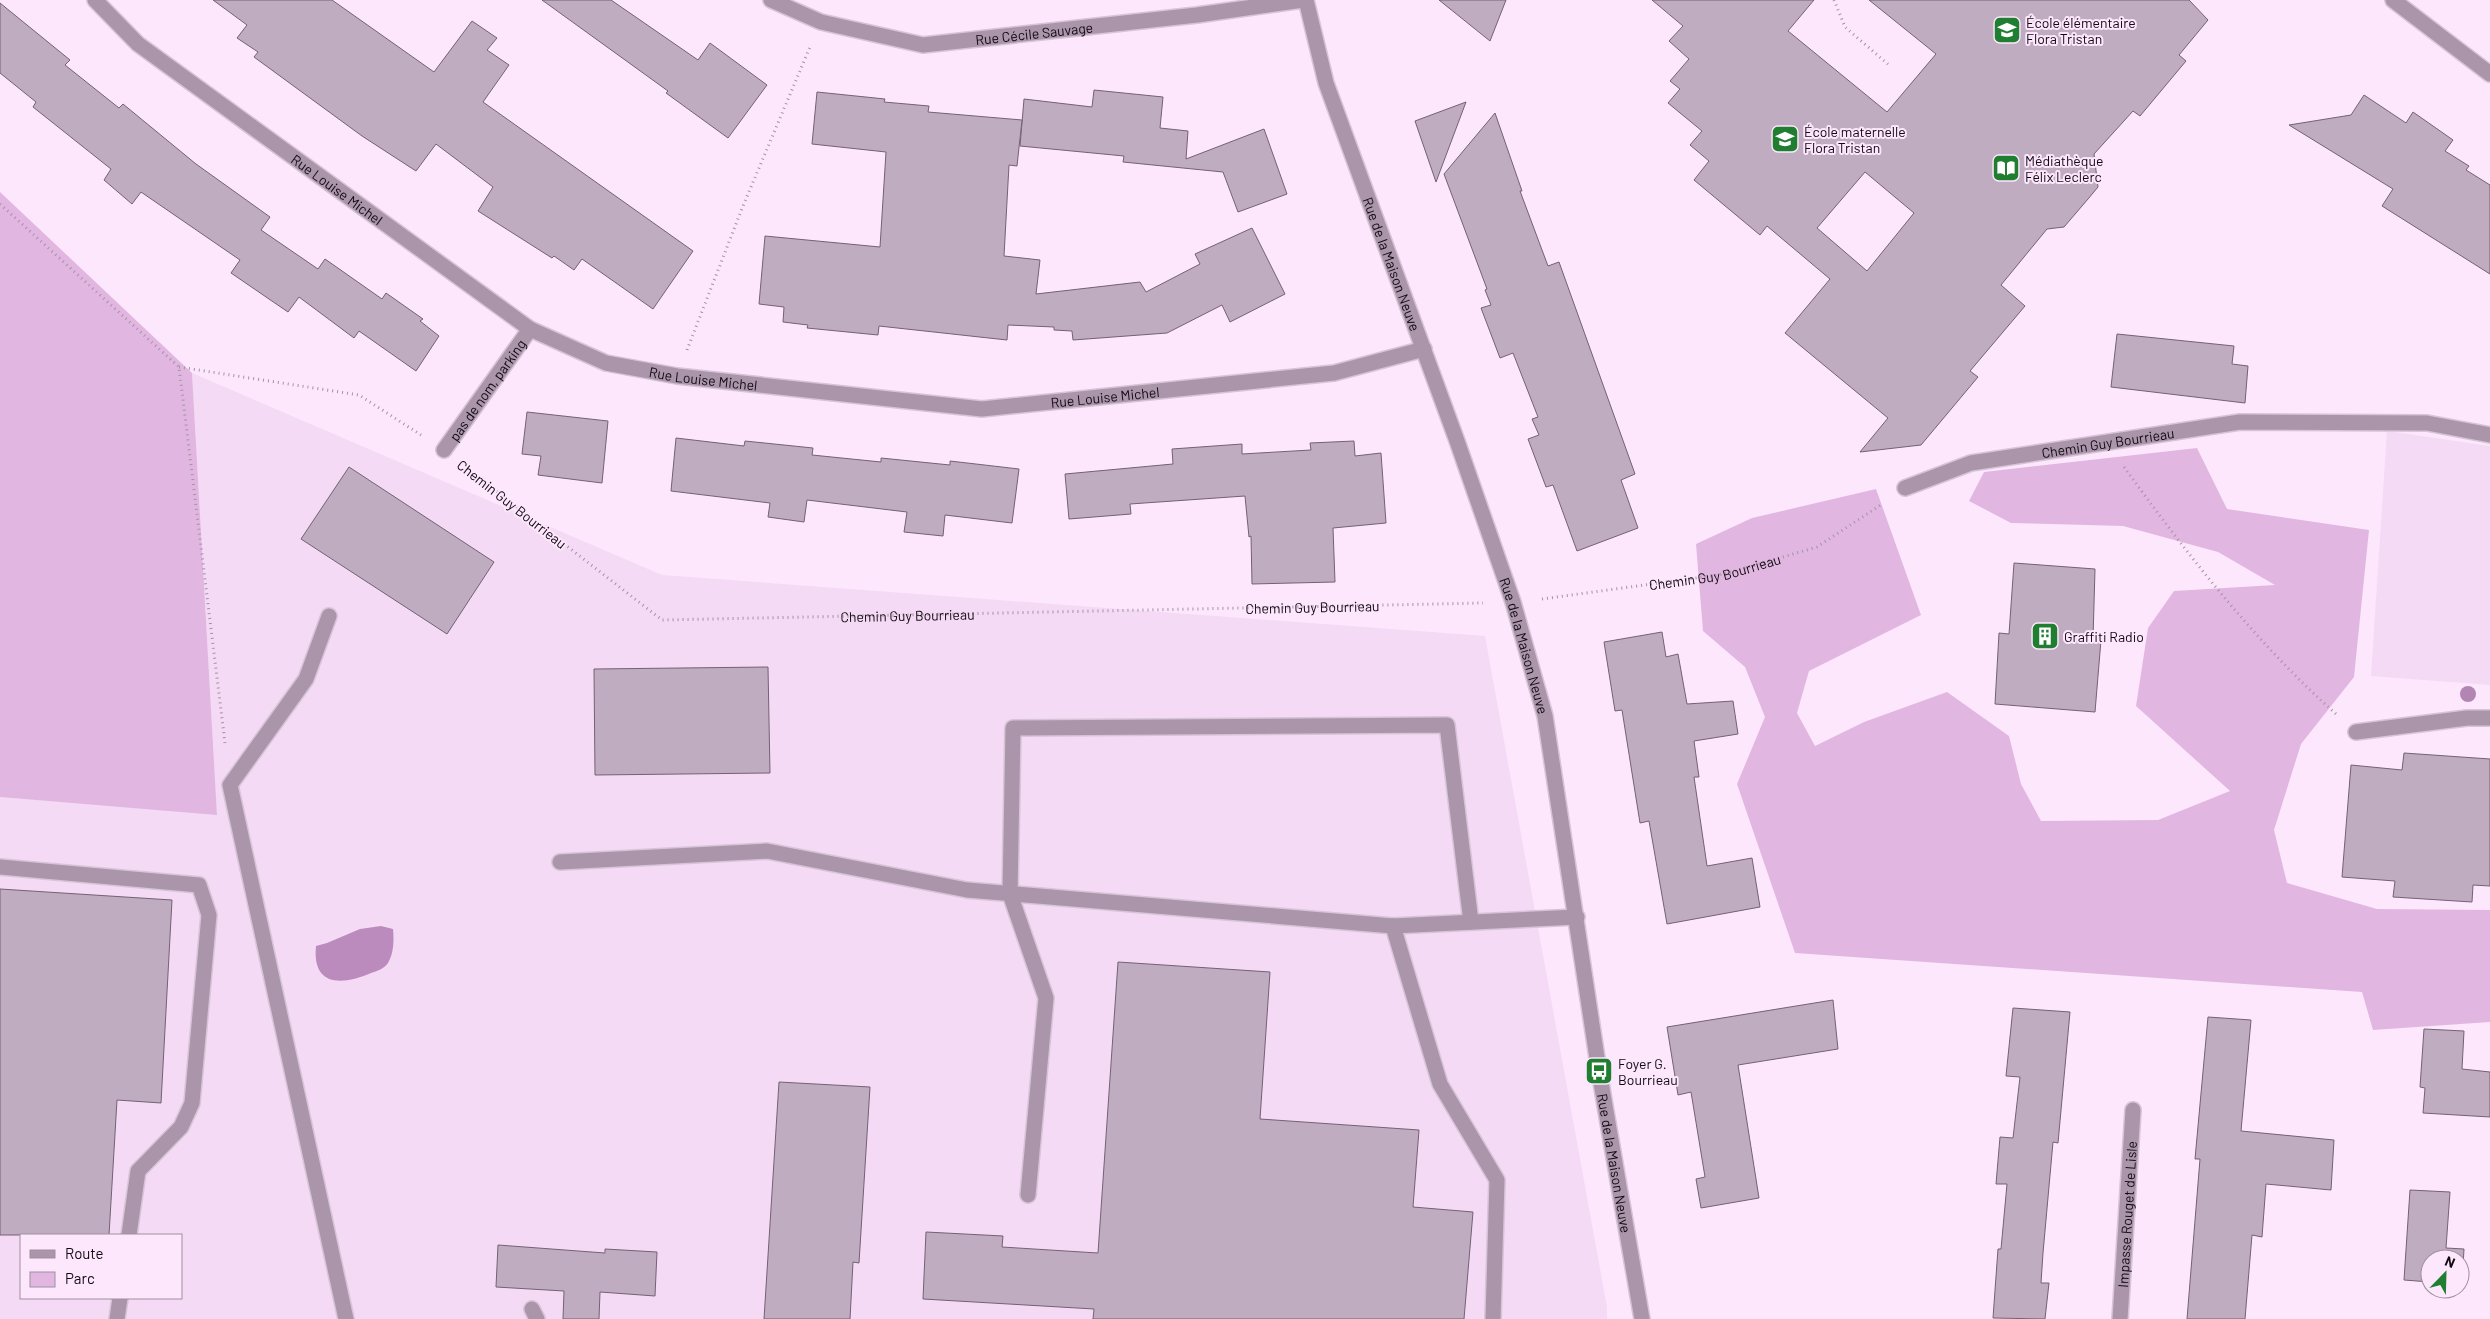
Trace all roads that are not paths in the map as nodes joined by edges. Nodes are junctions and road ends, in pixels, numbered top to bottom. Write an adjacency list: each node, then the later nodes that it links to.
1 (95, 0): 6 (street, Rue Louise Michel)
2 (772, 0): 3 (street, Rue Cécile Sauvage)
3 (1304, 0): 7 (street, Rue de la Maison Neuve)
4 (2393, 0): 5 (street)
5 (2490, 74)
6 (530, 329): 7 (street, Rue Louise Michel); 9 (street, pas de nom, parking)
7 (1424, 349): 17 (street, Rue de la Maison Neuve)
8 (2490, 435): 10 (street, Chemin Guy Bourrieau)
9 (444, 450)
10 (1905, 488)
11 (329, 616): 25 (street)
12 (2490, 718): 13 (street)
13 (2356, 732)
14 (560, 862): 16 (street)
15 (0, 867): 22 (street)
16 (1010, 894): 18 (street); 19 (street); 21 (street)
17 (1577, 917): 18 (street); 27 (street, Rue de la Maison Neuve)
18 (1471, 922): 19 (street)
19 (1393, 926): 26 (street)
20 (2133, 1110): 28 (street, Impasse Rouget de Lisle)
21 (1028, 1195)
22 (129, 1234)
23 (120, 1299): 24 (street)
24 (117, 1319)
25 (346, 1319)
26 (1493, 1319)
27 (1642, 1319)
28 (2120, 1319)

